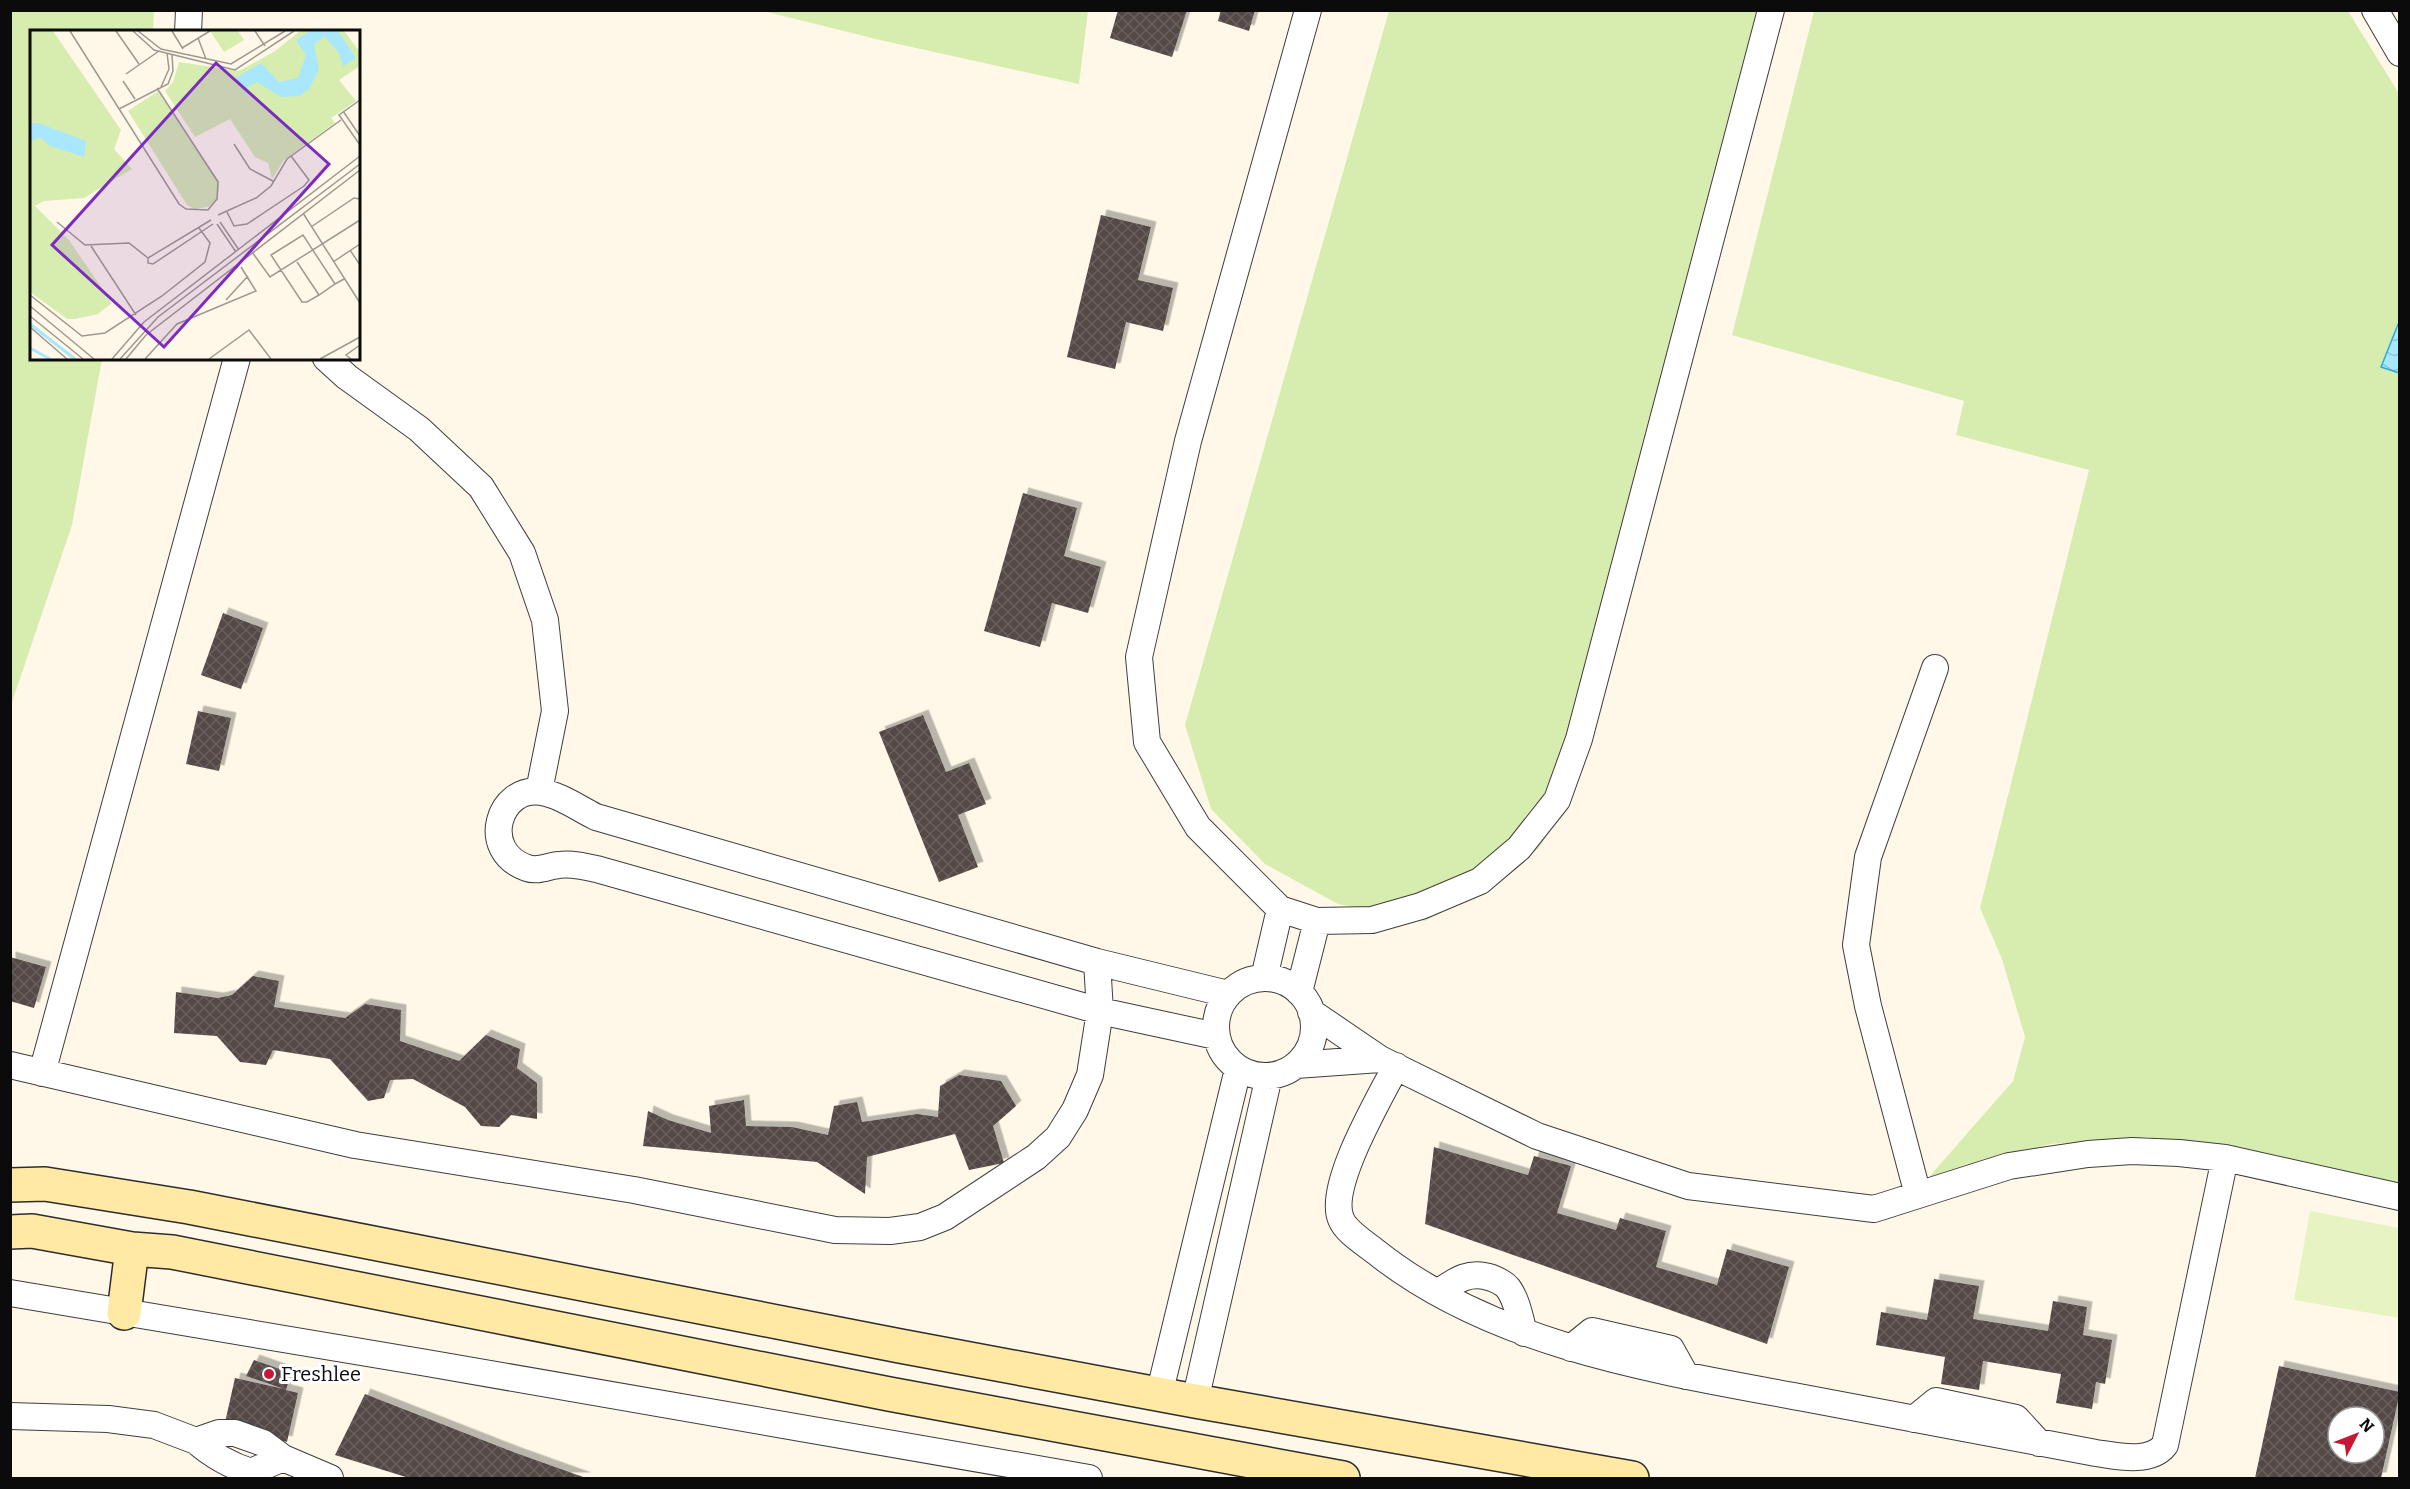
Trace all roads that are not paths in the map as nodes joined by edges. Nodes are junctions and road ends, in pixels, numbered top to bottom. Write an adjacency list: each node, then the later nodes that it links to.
1 (189, 10): 5 (street)
2 (1308, 10): 11 (street)
3 (1771, 10): 12 (street)
4 (2375, 10): 6 (street)
5 (188, 30)
6 (2400, 53)
7 (236, 360): 23 (street)
8 (328, 360): 10 (street)
9 (1935, 668): 27 (street)
10 (539, 791): 13 (street); 17 (street)
11 (1280, 909): 12 (street); 14 (street)
12 (1317, 921): 16 (street)
13 (1097, 962): 15 (street); 17 (street)
14 (1264, 978): 15 (street); 16 (street)
15 (1228, 994): 18 (street)
16 (1305, 1002): 19 (street); 21 (street)
17 (1100, 1011): 18 (street); 23 (street)
18 (1216, 1036): 22 (street)
19 (1388, 1063): 21 (street); 27 (street); 33 (street)
20 (10, 1065): 23 (street)
21 (1296, 1065): 24 (street)
22 (1238, 1069): 24 (street); 30 (street)
23 (42, 1073)
24 (1269, 1076): 32 (street)
25 (2225, 1158): 27 (street); 28 (street); 36 (street)
26 (10, 1185): 37 (street)
27 (1918, 1195)
28 (2400, 1197)
29 (10, 1232): 31 (street)
30 (1196, 1244): 32 (street); 37 (street)
31 (132, 1250): 35 (street); 44 (street)
32 (1229, 1254): 38 (street)
33 (1439, 1292): 36 (street); 36 (street)
34 (10, 1293): 35 (street)
35 (124, 1313): 42 (street)
36 (1524, 1333)
37 (1159, 1395): 38 (street)
38 (1195, 1401): 45 (street)
39 (10, 1416): 40 (street)
40 (196, 1441): 41 (street); 41 (street)
41 (283, 1458): 43 (street)
42 (1077, 1477)
43 (330, 1479)
44 (1343, 1479)
45 (1632, 1479)

